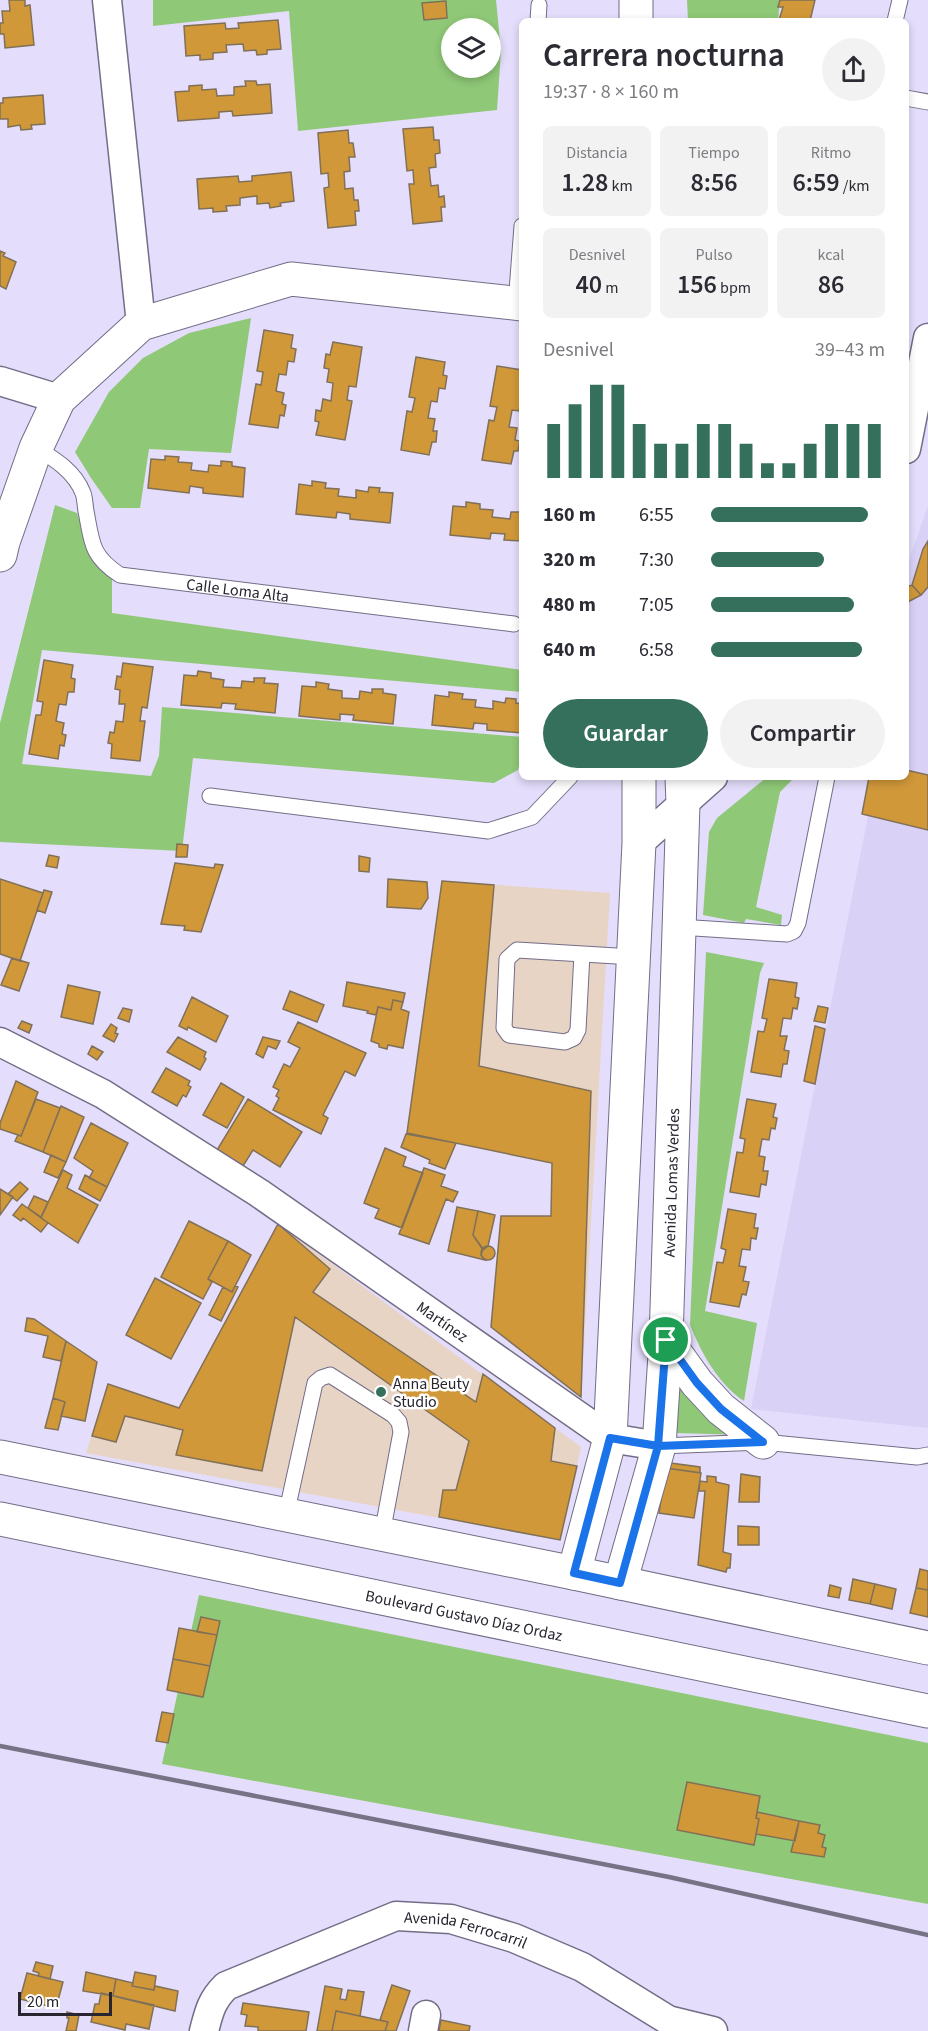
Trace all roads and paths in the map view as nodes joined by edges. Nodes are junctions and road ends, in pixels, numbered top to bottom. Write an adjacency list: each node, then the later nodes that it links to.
1 (107, 0): 11 (street)
2 (636, 0): 6 (street)
3 (900, 0): 7 (lane)
4 (539, 5): 5 (lane)
5 (538, 18)
6 (636, 18)
7 (896, 18)
8 (909, 99): 9 (lane)
9 (928, 102)
10 (519, 304): 11 (street)
11 (141, 324): 14 (street)
12 (928, 338): 15 (street)
13 (0, 381): 14 (street)
14 (59, 399): 16 (street)
15 (909, 434)
16 (36, 448): 17 (street); 18 (lane, Calle Loma Alta)
17 (0, 555)
18 (514, 624)
19 (567, 780): 24 (lane)
20 (639, 780): 25 (street)
21 (706, 780): 23 (street)
22 (826, 780): 26 (lane)
23 (682, 790): 25 (street); 26 (street, Avenida Lomas Verdes)
24 (210, 796)
25 (639, 843): 28 (street)
26 (679, 927): 30 (street, Avenida Lomas Verdes)
27 (582, 954): 27 (lane); 28 (lane)
28 (633, 957): 31 (street)
29 (0, 1042): 31 (street, Martínez)
30 (666, 1340): 32 (street); 33 (street, Avenida Lomas Verdes)
31 (610, 1438): 33 (street, Martínez); 39 (street)
32 (763, 1442): 33 (lane, Martínez); 34 (lane, Martínez)
33 (658, 1446): 40 (street, Avenida Lomas Verdes)
34 (928, 1455)
35 (0, 1457): 36 (street)
36 (286, 1515): 38 (street); 38 (lane)
37 (0, 1519): 42 (street, Boulevard Gustavo Díaz Ordaz)
38 (382, 1534): 39 (street)
39 (574, 1573): 40 (street)
40 (620, 1583): 41 (street)
41 (928, 1648)
42 (928, 1711)
43 (668, 2026): 44 (street, Avenida Ferrocarril); 45 (street, Avenida Ferrocarril)
44 (204, 2031)
45 (713, 2031)

